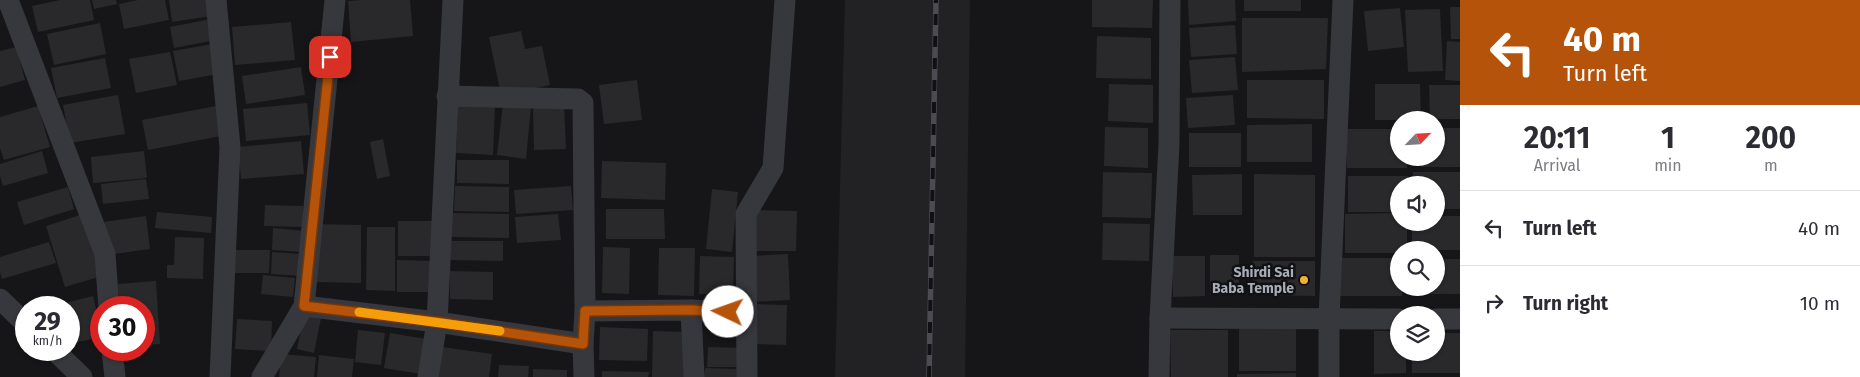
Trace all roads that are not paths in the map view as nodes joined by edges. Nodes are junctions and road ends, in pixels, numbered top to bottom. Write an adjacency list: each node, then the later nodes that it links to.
1 (8, 0): 9 (street)
2 (216, 0): 27 (street)
3 (335, 0): 11 (street)
4 (453, 0): 8 (street)
5 (785, 0): 15 (street)
6 (1170, 0): 16 (street)
7 (1343, 0): 17 (street)
8 (447, 96): 13 (street); 21 (street)
9 (108, 296)
10 (0, 299): 14 (street)
11 (304, 306): 21 (street); 28 (street)
12 (691, 310): 13 (street); 15 (street); 31 (street)
13 (585, 311): 22 (street)
14 (15, 313)
15 (747, 313): 32 (street)
16 (1160, 318): 17 (street); 33 (street)
17 (1329, 318): 18 (street); 34 (street)
18 (1390, 319)
19 (1445, 319): 20 (street)
20 (1460, 319)
21 (437, 322): 22 (street); 29 (street)
22 (583, 344): 30 (street)
23 (65, 361): 25 (street)
24 (113, 361): 26 (street)
25 (82, 377)
26 (115, 377)
27 (220, 377)
28 (262, 377)
29 (428, 377)
30 (584, 377)
31 (694, 377)
32 (747, 377)
33 (1159, 377)
34 (1329, 377)

